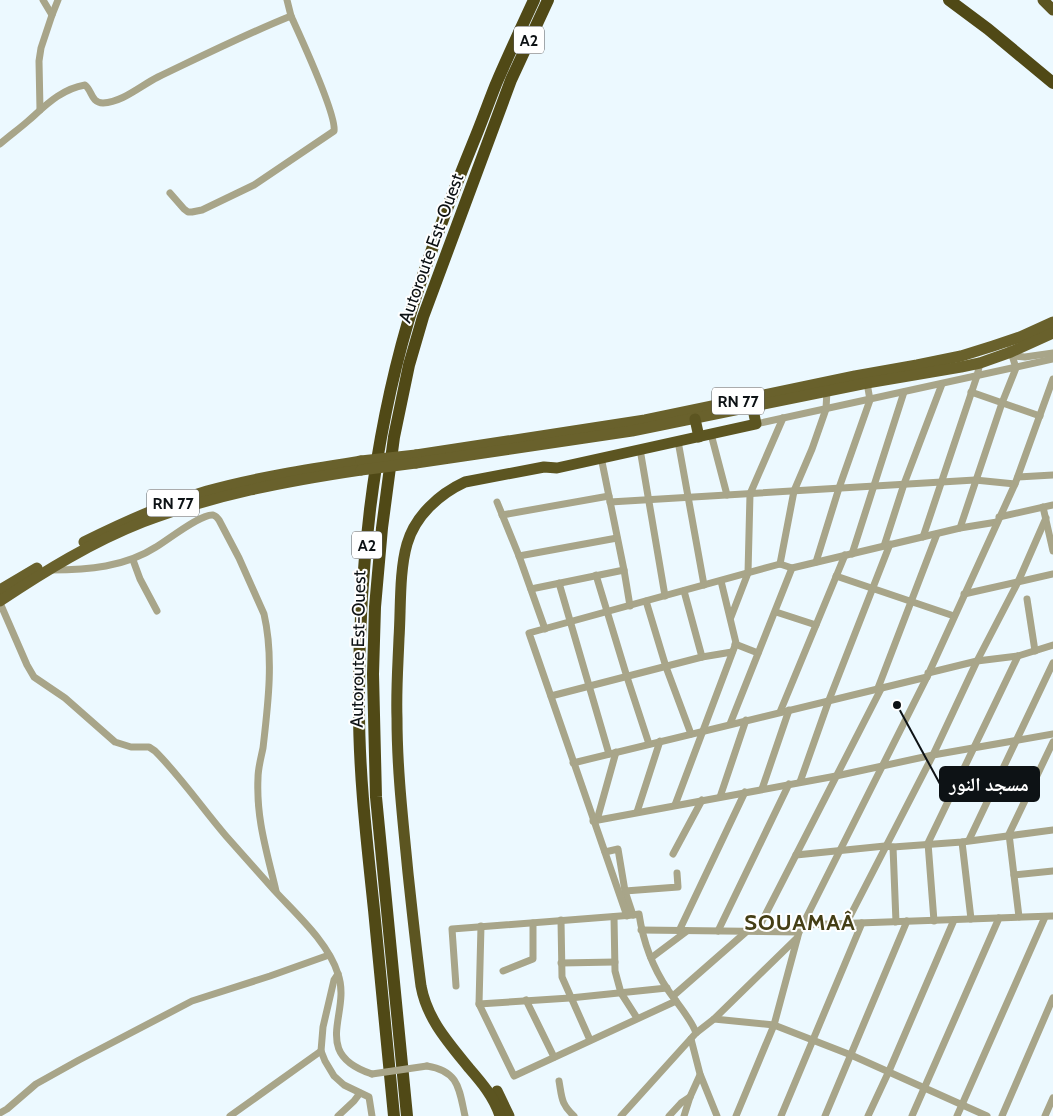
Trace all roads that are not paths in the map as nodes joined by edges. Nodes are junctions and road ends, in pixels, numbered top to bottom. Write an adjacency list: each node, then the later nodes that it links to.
1 (43, 0): 10 (street)
2 (58, 0): 10 (street)
3 (286, 0): 11 (street)
4 (534, 0): 222 (highway, Autoroute Est-Ouest / A2)
5 (548, 0): 223 (highway, Autoroute Est-Ouest / A2)
6 (949, 0): 12 (highway)
7 (960, 0): 12 (highway)
8 (1043, 0): 9 (highway)
9 (1053, 10)
10 (52, 15): 14 (street)
11 (292, 16): 14 (street); 16 (street)
12 (988, 29): 13 (highway)
13 (1053, 83)
14 (40, 110): 15 (street)
15 (0, 144)
16 (170, 193)
17 (1053, 322): 19 (main road, RN 77)
18 (1053, 333): 19 (main road)
19 (1011, 350): 20 (street); 22 (main road); 23 (street); 24 (main road, RN 77)
20 (1053, 353)
21 (1053, 359): 23 (street)
22 (980, 364): 24 (main road); 25 (street)
23 (1016, 368): 25 (street); 34 (street)
24 (883, 376): 27 (main road); 29 (main road, RN 77)
25 (977, 376): 28 (street); 31 (street)
26 (1053, 379): 36 (street)
27 (868, 383): 29 (main road); 32 (street)
28 (942, 384): 30 (street); 52 (street)
29 (827, 386): 33 (main road, RN 77); 35 (street)
30 (904, 392): 32 (street); 53 (street)
31 (971, 392): 34 (street); 51 (street)
32 (870, 400): 35 (street); 54 (street)
33 (752, 403): 38 (main road); 39 (highway); 45 (main road, RN 77)
34 (1002, 403): 36 (street); 49 (street)
35 (826, 409): 37 (street); 55 (street)
36 (1040, 416): 50 (street)
37 (783, 418): 39 (street); 56 (street)
38 (695, 419): 41 (highway); 45 (main road)
39 (756, 424): 40 (highway)
40 (711, 434): 41 (highway); 57 (street)
41 (699, 436): 42 (highway)
42 (678, 441): 43 (highway); 58 (street)
43 (640, 449): 44 (highway); 60 (street)
44 (601, 457): 47 (highway); 59 (street)
45 (416, 459): 46 (main road, bridge)
46 (361, 466): 79 (main road); 91 (main road, RN 77)
47 (562, 467): 225 (highway); 226 (highway)
48 (1053, 474): 50 (street)
49 (975, 480): 50 (street); 51 (street); 67 (street)
50 (1016, 480): 66 (street)
51 (941, 482): 52 (street); 69 (street)
52 (904, 484): 53 (street); 71 (street)
53 (874, 486): 54 (street); 73 (street)
54 (839, 488): 55 (street); 76 (street)
55 (794, 491): 56 (street); 77 (street)
56 (750, 494): 57 (street); 81 (street)
57 (726, 495): 58 (street)
58 (689, 497): 60 (street); 88 (street)
59 (610, 499): 60 (street); 64 (street); 70 (street)
60 (649, 500): 94 (street)
61 (497, 502): 64 (street)
62 (1053, 505): 63 (street)
63 (1043, 507): 65 (street); 66 (street)
64 (502, 515): 74 (street)
65 (1046, 518): 72 (street); 86 (street)
66 (998, 520): 67 (street); 93 (street)
67 (960, 528): 68 (street)
68 (937, 534): 69 (street); 98 (street)
69 (923, 537): 71 (street)
70 (617, 538): 74 (street); 80 (street)
71 (887, 545): 73 (street); 90 (street)
72 (1053, 551)
73 (848, 554): 76 (street); 84 (street)
74 (519, 556): 89 (street)
75 (133, 560): 79 (street); 100 (street); 163 (street)
76 (816, 562): 78 (street)
77 (780, 564): 78 (street); 81 (street)
78 (792, 568): 102 (street)
79 (46, 570): 96 (main road)
80 (624, 570): 83 (street); 99 (street)
81 (748, 573): 85 (street); 105 (street)
82 (1053, 574): 86 (street)
83 (596, 576): 87 (street); 101 (street)
84 (836, 576): 90 (street); 107 (street)
85 (721, 581): 88 (street); 105 (street)
86 (1018, 582): 93 (street); 116 (street)
87 (559, 583): 89 (street); 106 (street)
88 (704, 585): 92 (street)
89 (531, 589): 108 (street)
90 (873, 589): 98 (street); 124 (street)
91 (0, 590)
92 (684, 591): 94 (street); 115 (street)
93 (964, 594): 104 (street)
94 (665, 596): 97 (street)
95 (1027, 599): 111 (street)
96 (0, 602): 103 (street)
97 (646, 602): 99 (street); 118 (street)
98 (911, 603): 104 (street); 122 (street)
99 (630, 606): 101 (street)
100 (157, 611)
101 (607, 612): 106 (street); 120 (street)
102 (776, 612): 107 (street); 113 (street)
103 (3, 616): 163 (street)
104 (954, 616): 119 (street)
105 (731, 618): 109 (street)
106 (570, 622): 108 (street); 121 (street)
107 (816, 625): 126 (street)
108 (545, 629): 123 (street)
109 (735, 644): 112 (street); 113 (street)
110 (1053, 645): 111 (street)
111 (1035, 651): 114 (street)
112 (732, 652): 115 (street); 129 (street)
113 (758, 653): 128 (street)
114 (1018, 656): 116 (street); 136 (street)
115 (702, 657): 118 (street)
116 (977, 660): 119 (street); 138 (street)
117 (1053, 663): 133 (street)
118 (666, 666): 120 (street); 130 (street)
119 (927, 675): 122 (street); 140 (street)
120 (627, 677): 121 (street); 135 (street)
121 (588, 686): 123 (street); 137 (street)
122 (880, 688): 124 (street); 141 (street)
123 (551, 696): 139 (street)
124 (830, 700): 125 (street); 142 (street)
125 (790, 710): 126 (street); 144 (street)
126 (780, 712): 127 (street)
127 (746, 720): 128 (street); 146 (street)
128 (730, 724): 129 (street)
129 (703, 731): 130 (street); 148 (street)
130 (691, 734): 132 (street)
131 (1053, 734): 133 (street)
132 (660, 741): 135 (street); 149 (street)
133 (1015, 741): 136 (street); 153 (street)
134 (1053, 742): 152 (street)
135 (649, 744): 137 (street)
136 (973, 748): 138 (street); 154 (street)
137 (612, 753): 139 (street); 150 (street)
138 (933, 755): 140 (street); 155 (street)
139 (573, 763): 150 (street)
140 (882, 766): 141 (street); 157 (street)
141 (836, 776): 142 (street); 159 (street)
142 (800, 782): 143 (street)
143 (789, 784): 144 (street); 183 (street)
144 (762, 789): 145 (street)
145 (745, 792): 146 (street); 182 (street)
146 (720, 797): 147 (street)
147 (702, 800): 148 (street); 158 (street)
148 (675, 805): 149 (street)
149 (637, 812): 150 (street)
150 (595, 820): 156 (street)
151 (1053, 830): 152 (street)
152 (1009, 834): 153 (street); 162 (street)
153 (966, 841): 154 (street); 171 (street)
154 (928, 843): 155 (street); 173 (street)
155 (889, 846): 157 (street); 176 (street); 179 (street)
156 (605, 852): 164 (street); 165 (street)
157 (838, 852): 159 (street); 186 (street)
158 (674, 854)
159 (796, 855): 184 (street)
160 (1053, 871): 162 (street)
161 (677, 873): 164 (street)
162 (1014, 875): 170 (street)
163 (276, 891): 187 (street)
164 (624, 891): 165 (street)
165 (630, 915): 166 (street); 181 (street)
166 (614, 916): 172 (street); 189 (street)
167 (1045, 916): 168 (street); 170 (street); 217 (street)
168 (1053, 916)
169 (999, 918): 170 (street); 171 (street); 213 (street)
170 (1018, 918)
171 (971, 919): 174 (street)
172 (561, 920): 175 (street); 190 (street)
173 (934, 920): 174 (street); 177 (street)
174 (954, 920): 210 (street)
175 (533, 922): 180 (street); 191 (street)
176 (896, 922): 177 (street); 178 (street)
177 (908, 922): 208 (street)
178 (862, 923): 179 (street); 206 (street)
179 (846, 924): 186 (street)
180 (481, 926): 193 (street); 200 (street)
181 (641, 930): 182 (street); 188 (street)
182 (683, 931): 183 (street); 188 (street)
183 (718, 931): 185 (street)
184 (757, 931): 185 (street); 186 (street)
185 (746, 932): 198 (street)
186 (800, 932): 202 (street); 203 (street)
187 (329, 955): 192 (street); 218 (street)
188 (651, 958): 194 (street)
189 (615, 962): 190 (street); 195 (street)
190 (561, 963): 196 (street)
191 (503, 971)
192 (338, 974): 207 (street); 224 (street, bridge)
193 (456, 986)
194 (667, 988): 195 (street); 198 (street)
195 (621, 993): 196 (street); 201 (street)
196 (570, 998): 199 (street); 205 (street)
197 (1053, 998): 239 (street)
198 (674, 999): 201 (street); 204 (street)
199 (526, 1000): 200 (street); 209 (street)
200 (479, 1004): 209 (street)
201 (637, 1018): 205 (street)
202 (714, 1019): 203 (street); 204 (street)
203 (774, 1025): 206 (street); 232 (street)
204 (694, 1036): 211 (street); 228 (street)
205 (590, 1040): 209 (street)
206 (812, 1041): 208 (street); 233 (street)
207 (321, 1051): 214 (street); 219 (street)
208 (851, 1055): 210 (street); 234 (street)
209 (554, 1057)
210 (889, 1071): 213 (street); 235 (street)
211 (700, 1074): 215 (street); 231 (street)
212 (559, 1081): 227 (street)
213 (924, 1089): 217 (street); 236 (street)
214 (360, 1092): 220 (street); 221 (street)
215 (690, 1097): 229 (street); 230 (street)
216 (1053, 1098): 240 (street)
217 (962, 1104): 237 (street); 238 (street)
218 (0, 1112)
219 (230, 1116)
220 (338, 1116)
221 (372, 1116)
222 (394, 1116)
223 (408, 1116)
224 (465, 1116)
225 (500, 1116)
226 (509, 1116)
227 (574, 1116)
228 (621, 1116)
229 (669, 1116)
230 (684, 1116)
231 (717, 1116)
232 (736, 1116)
233 (781, 1116)
234 (825, 1116)
235 (868, 1116)
236 (912, 1116)
237 (957, 1116)
238 (987, 1116)
239 (1002, 1116)
240 (1045, 1116)

